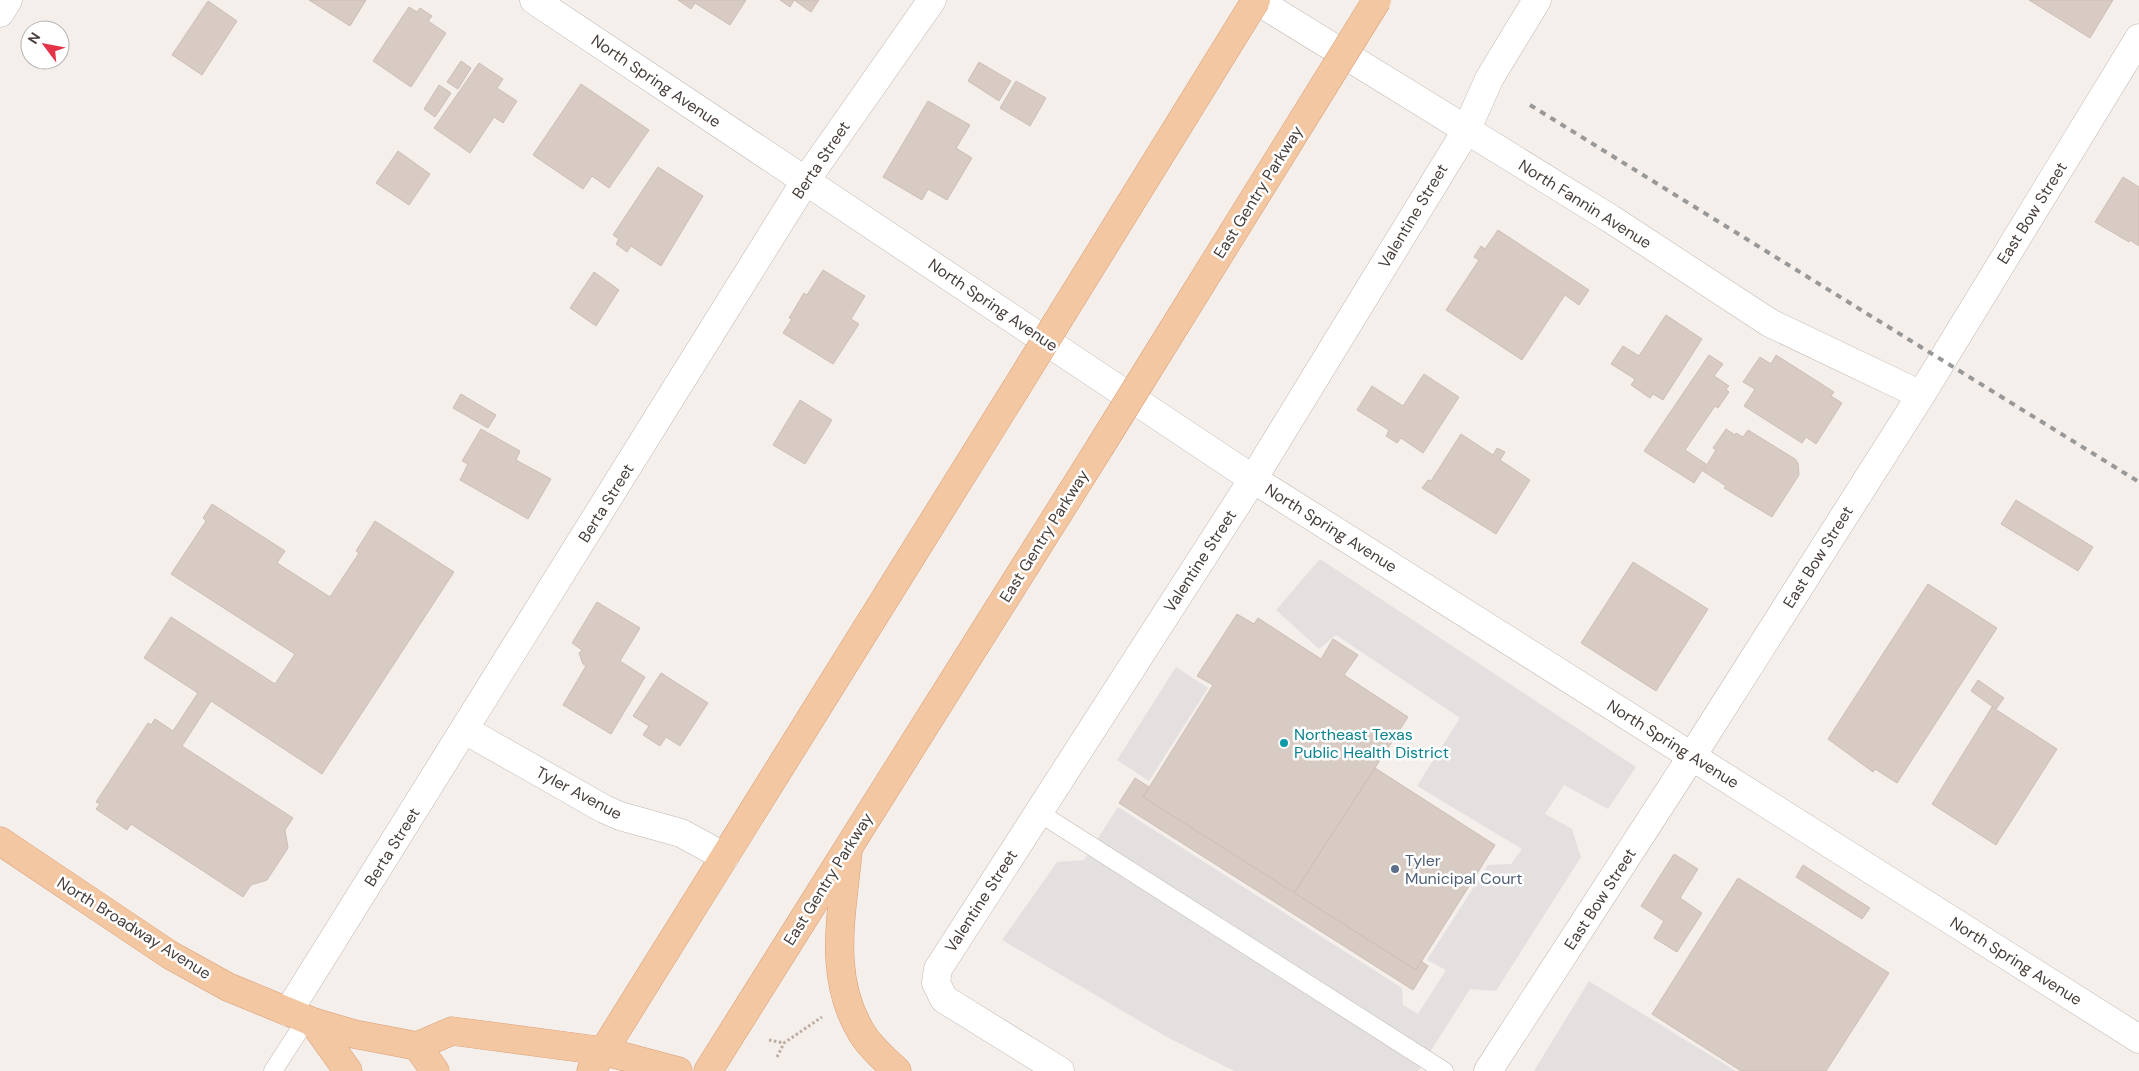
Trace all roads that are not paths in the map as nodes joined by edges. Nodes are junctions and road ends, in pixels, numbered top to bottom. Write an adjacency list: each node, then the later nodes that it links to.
1 (8, 0): 7 (street)
2 (534, 0): 10 (street, North Spring Avenue)
3 (932, 0): 10 (street, Berta Street)
4 (1256, 0): 9 (street, North Fannin Avenue); 18 (main road, bridge)
5 (1377, 0): 17 (main road, East Gentry Parkway, bridge)
6 (1537, 0): 9 (street, Valentine Street)
7 (0, 14)
8 (2139, 38): 11 (street, East Bow Street)
9 (1466, 131): 11 (street, North Fannin Avenue); 12 (street, Valentine Street)
10 (806, 180): 12 (street, North Spring Avenue); 13 (street, Berta Street)
11 (1921, 394): 14 (street, East Bow Street)
12 (1253, 479): 14 (street, North Spring Avenue); 15 (street, Valentine Street)
13 (465, 730): 18 (street, Tyler Avenue); 19 (street, Berta Street)
14 (1692, 756): 20 (street, North Spring Avenue); 31 (street, East Bow Street)
15 (1038, 812): 29 (street, Valentine Street); 30 (lane)
16 (0, 841): 19 (main road, North Broadway Avenue)
17 (849, 846): 27 (main road, East Gentry Parkway); 28 (main road)
18 (724, 857): 22 (main road)
19 (302, 1018): 21 (main road, North Broadway Avenue); 23 (lane); 24 (main road)
20 (2139, 1039)
21 (417, 1046): 22 (main road); 25 (main road)
22 (597, 1061): 26 (main road)
23 (273, 1071)
24 (348, 1071)
25 (435, 1071)
26 (678, 1071)
27 (708, 1071)
28 (897, 1071)
29 (1060, 1071)
30 (1444, 1071)
31 (1488, 1071)

